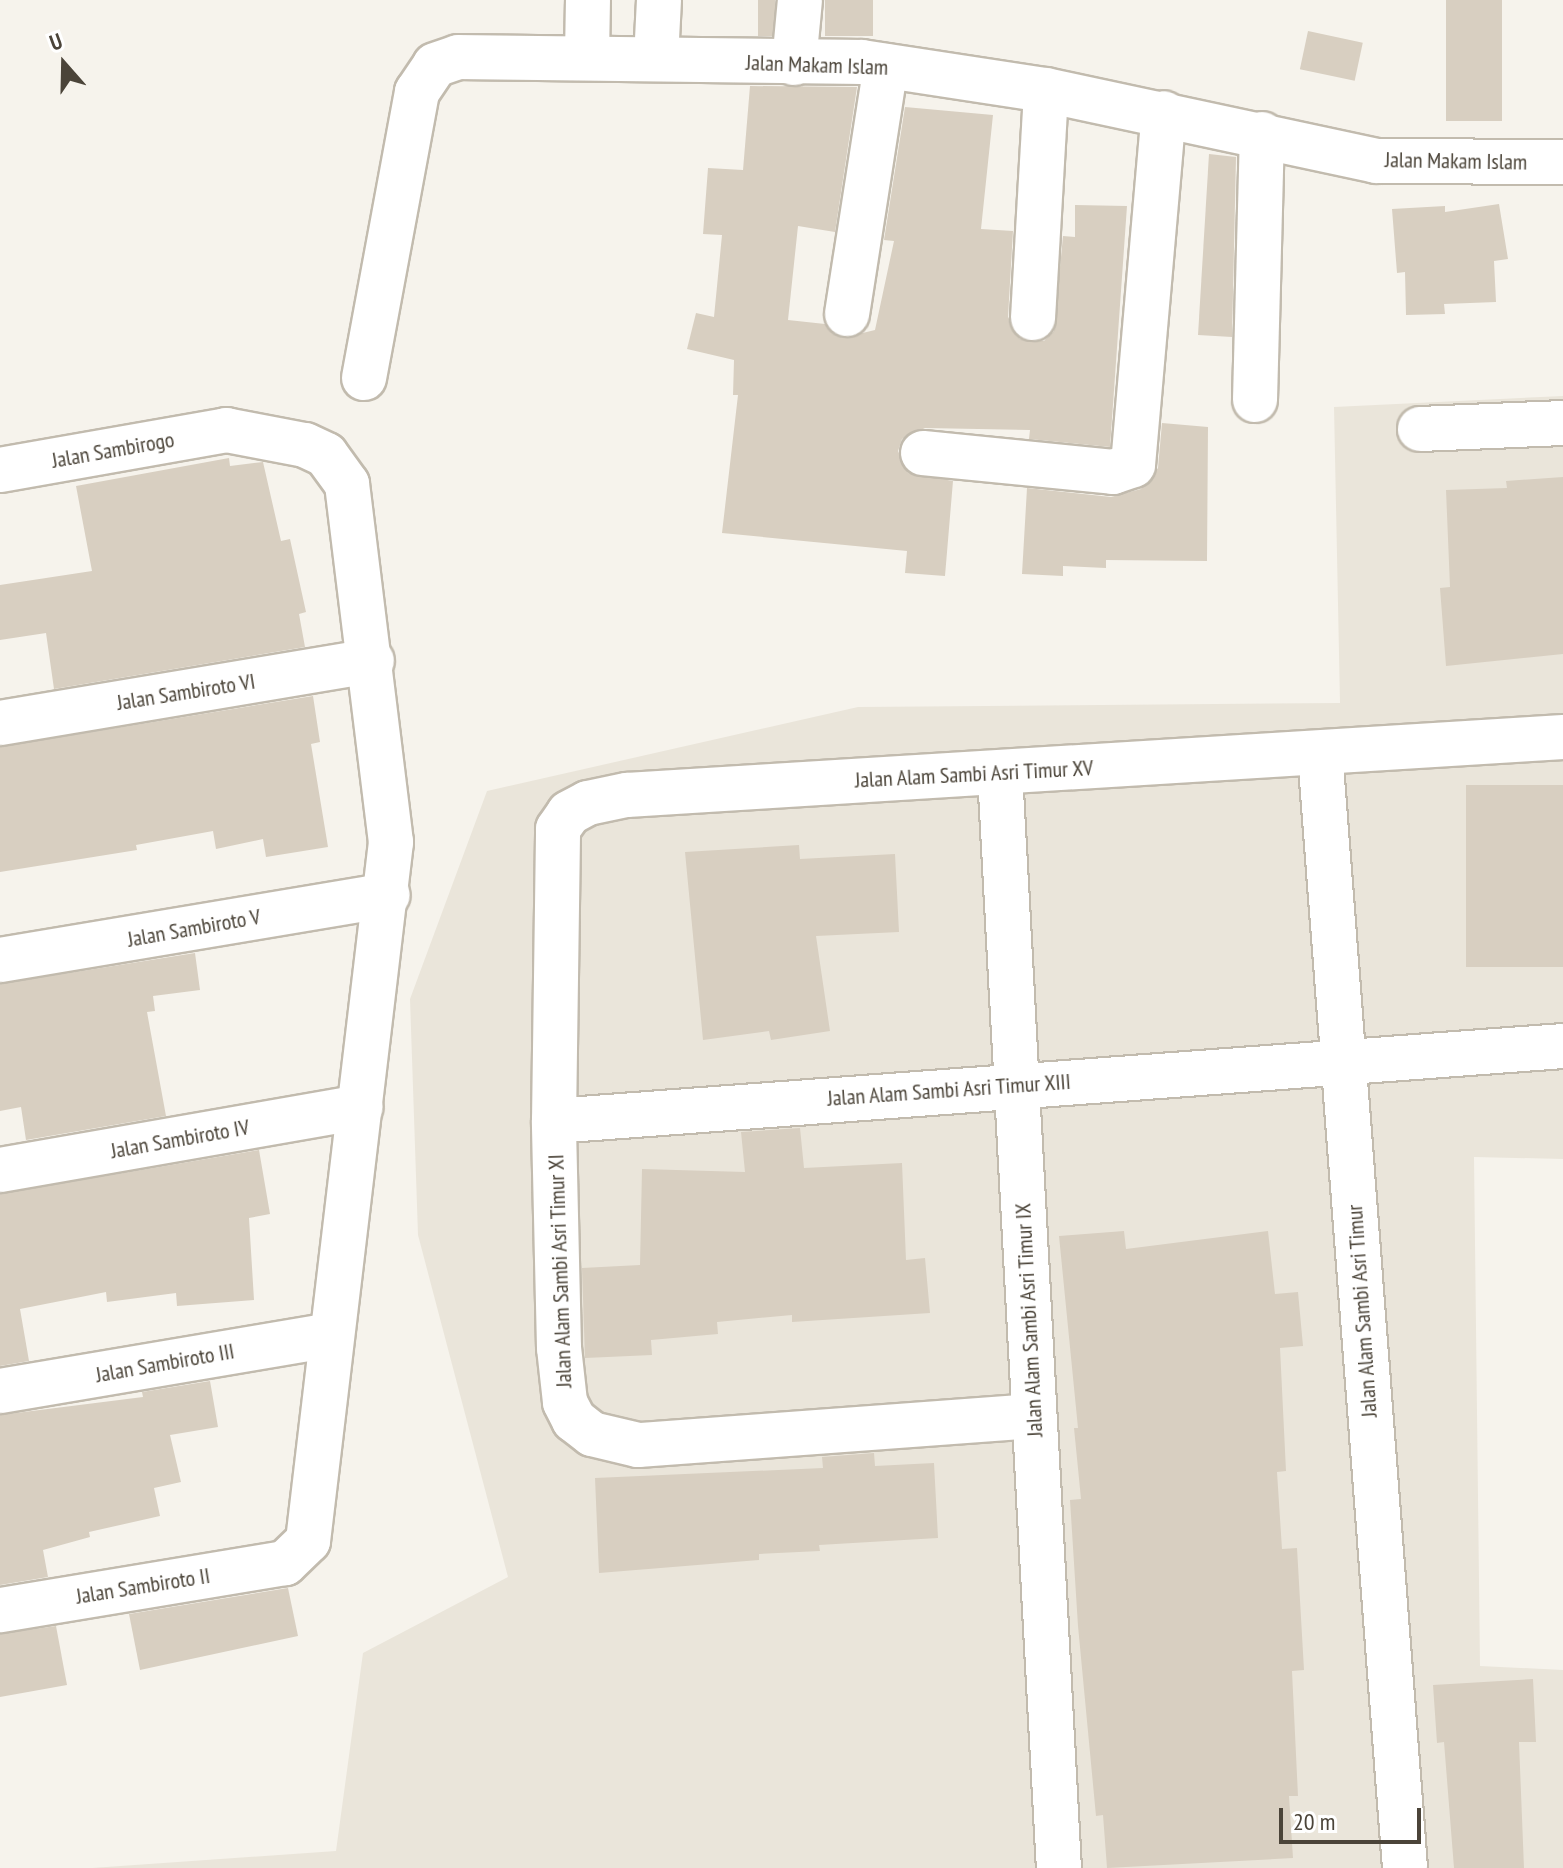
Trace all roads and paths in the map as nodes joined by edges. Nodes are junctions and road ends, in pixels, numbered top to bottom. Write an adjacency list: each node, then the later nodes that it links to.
1 (588, 0): 4 (street)
2 (659, 0): 5 (street)
3 (800, 0): 6 (street)
4 (587, 56): 5 (street, Jalan Makam Islam); 14 (street, Jalan Makam Islam)
5 (656, 59): 6 (street, Jalan Makam Islam)
6 (794, 63): 7 (street, Jalan Makam Islam)
7 (886, 66): 8 (street, Jalan Makam Islam); 12 (street)
8 (1046, 90): 9 (street, Jalan Makam Islam); 13 (street)
9 (1164, 113): 10 (street, Jalan Makam Islam); 18 (street)
10 (1262, 134): 11 (street, Jalan Makam Islam); 15 (street)
11 (1563, 162)
12 (847, 314)
13 (1033, 318)
14 (364, 378)
15 (1255, 400)
16 (1563, 423): 17 (street)
17 (1420, 429)
18 (923, 453)
19 (0, 470): 20 (street, Jalan Sambirogo)
20 (372, 661): 21 (street, Jalan Sambiroto VI); 26 (street)
21 (0, 723)
22 (1563, 737): 23 (street, Jalan Alam Sambi Asri Timur XV)
23 (1320, 753): 24 (street, Jalan Alam Sambi Asri Timur XV); 29 (street, Jalan Alam Sambi Asri Timur)
24 (1000, 773): 25 (street, Jalan Alam Sambi Asri Timur XV); 30 (street, Jalan Alam Sambi Asri Timur IX)
25 (627, 795): 32 (street, Jalan Alam Sambi Asri Timur XI)
26 (388, 895): 27 (street, Jalan Sambiroto V); 31 (street)
27 (0, 960)
28 (1563, 1046): 29 (street, Jalan Alam Sambi Asri Timur XIII)
29 (1344, 1061): 30 (street, Jalan Alam Sambi Asri Timur XIII); 39 (street, Jalan Alam Sambi Asri Timur)
30 (1015, 1085): 32 (street, Jalan Alam Sambi Asri Timur XIII); 36 (street, Jalan Alam Sambi Asri Timur IX)
31 (361, 1107): 33 (street, Jalan Sambiroto IV); 34 (street)
32 (554, 1121): 36 (street, Jalan Alam Sambi Asri Timur XI)
33 (0, 1170)
34 (330, 1335): 35 (street, Jalan Sambiroto III); 37 (street, Jalan Sambiroto II)
35 (0, 1391)
36 (1034, 1416): 38 (street, Jalan Alam Sambi Asri Timur IX)
37 (0, 1610)
38 (1059, 1868)
39 (1405, 1868)

